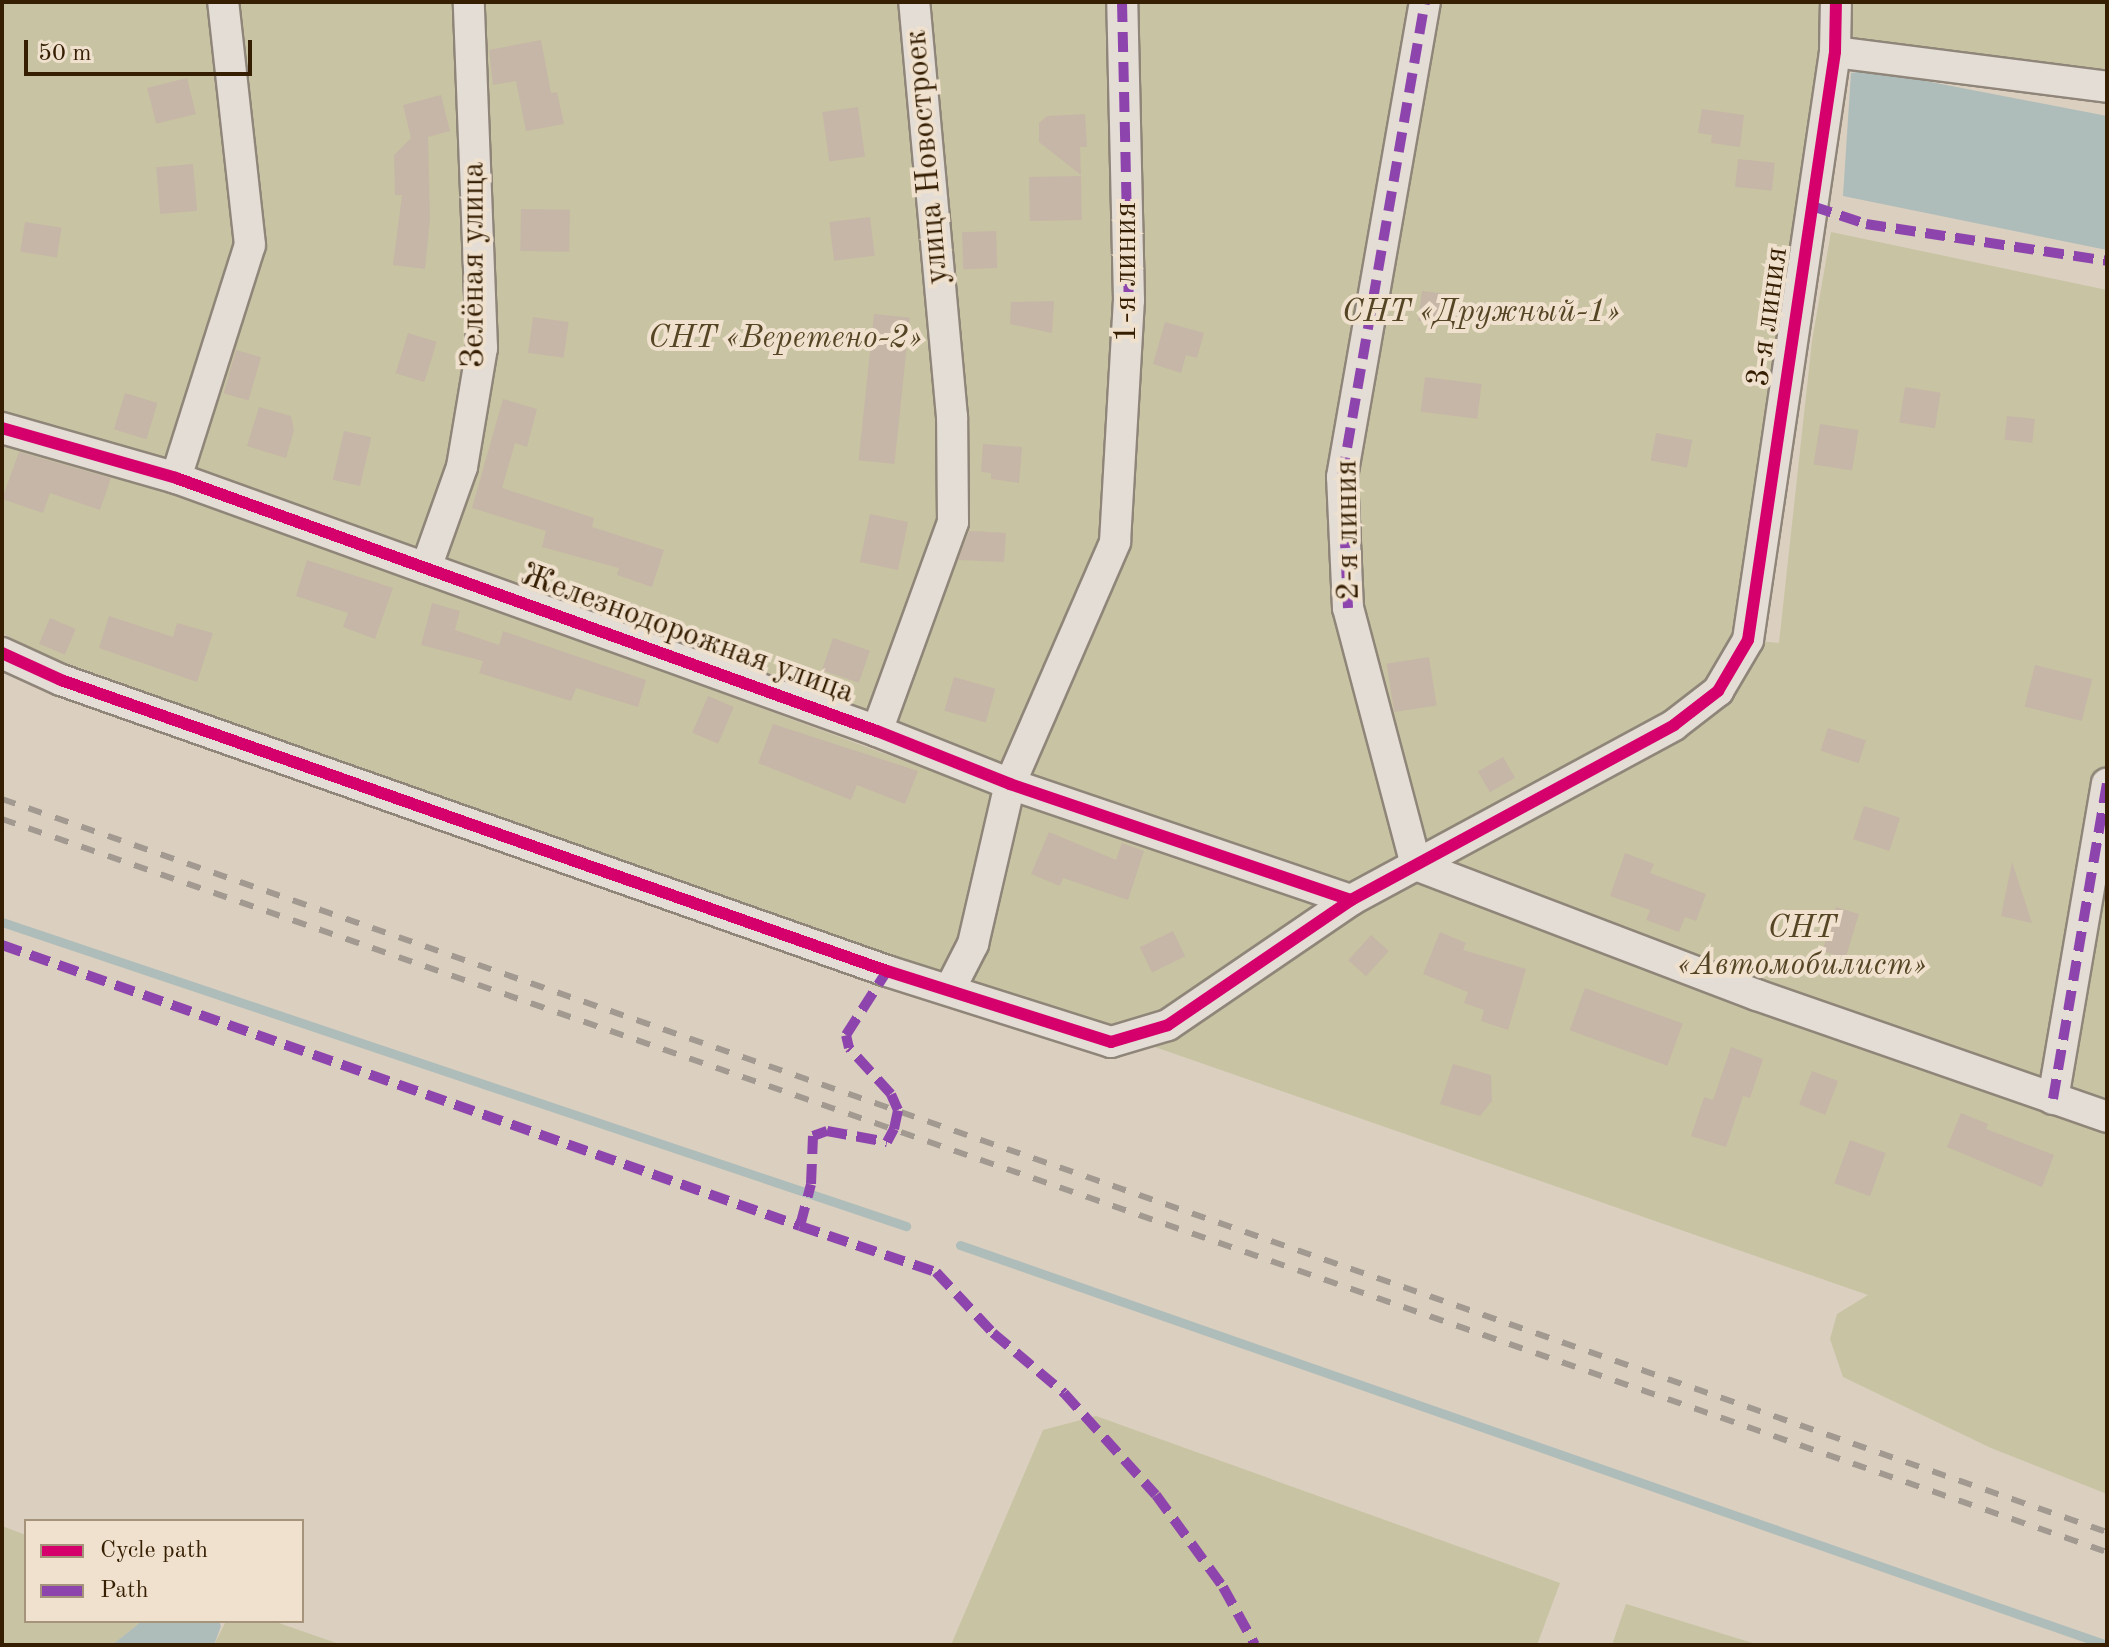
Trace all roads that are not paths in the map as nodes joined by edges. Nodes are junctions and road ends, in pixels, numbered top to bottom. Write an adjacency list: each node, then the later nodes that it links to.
1 (223, 2): 10 (street)
2 (469, 2): 11 (street, Зелёная улица)
3 (914, 2): 13 (street, улица Новостроек)
4 (1122, 2): 14 (street, 1-я линия)
5 (1425, 2): 16 (street, 2-я линия)
6 (1836, 2): 7 (street, 3-я линия)
7 (1835, 52): 8 (street); 16 (street, 3-я линия)
8 (2107, 87)
9 (2, 428): 10 (street, Железнодорожная улица)
10 (176, 478): 11 (street, Железнодорожная улица)
11 (426, 568): 13 (street, Железнодорожная улица)
12 (2, 653): 18 (street)
13 (877, 731): 14 (street, Железнодорожная улица)
14 (1010, 784): 17 (street, Железнодорожная улица); 18 (street)
15 (2107, 784): 19 (street)
16 (1416, 865): 17 (street); 19 (street)
17 (1351, 900): 18 (street)
18 (950, 989)
19 (2053, 1099): 20 (street)
20 (2107, 1117)

